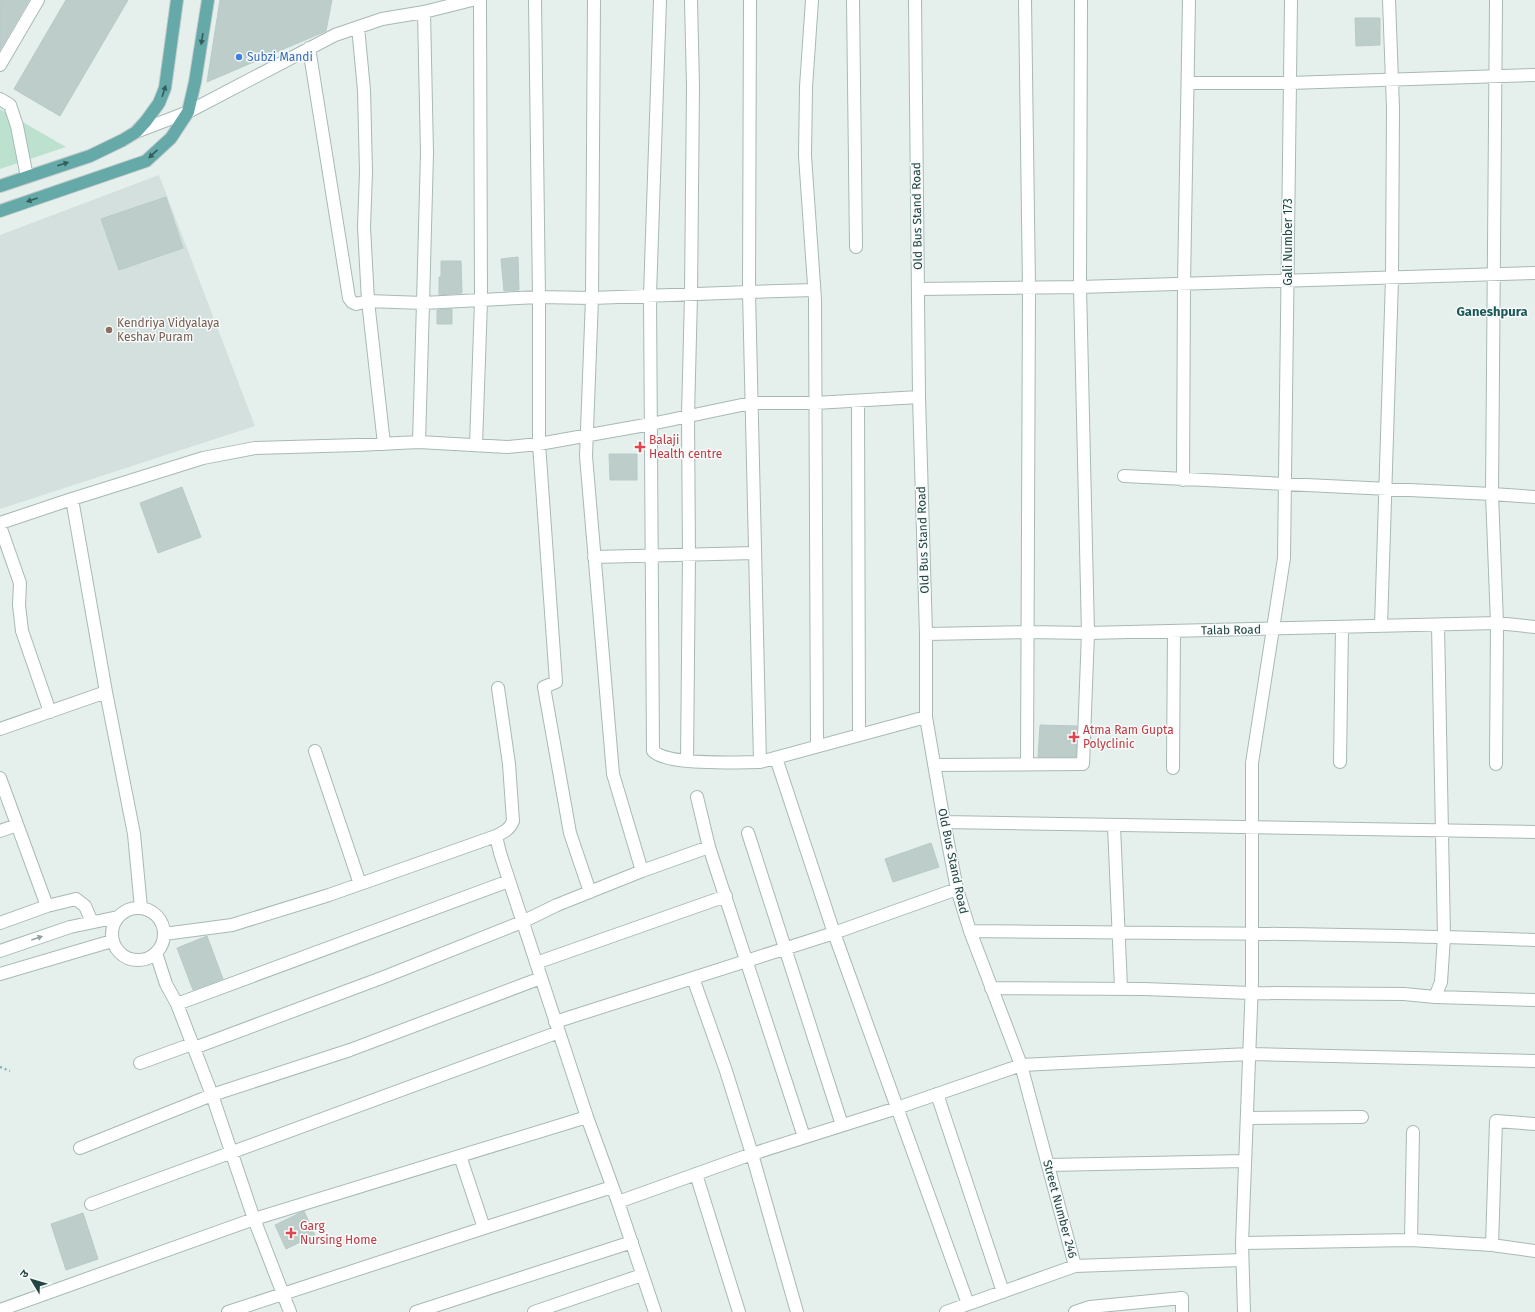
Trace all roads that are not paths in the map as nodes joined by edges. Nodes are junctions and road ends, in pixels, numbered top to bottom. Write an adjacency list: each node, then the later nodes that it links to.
1 (38, 0): 23 (street)
2 (177, 0): 31 (main road, one-way to 2)
3 (208, 0): 30 (main road, one-way to 30)
4 (472, 0): 20 (street)
5 (480, 0): 50 (street)
6 (535, 0): 48 (street)
7 (594, 0): 49 (street)
8 (660, 0): 46 (street)
9 (691, 0): 47 (street)
10 (750, 0): 45 (street)
11 (812, 0): 44 (street)
12 (854, 0): 35 (street)
13 (914, 0): 42 (street, Old Bus Stand Road)
14 (1025, 0): 43 (street)
15 (1081, 0): 41 (street)
16 (1189, 0): 27 (street)
17 (1291, 0): 28 (street, Gali Number 173)
18 (1390, 0): 26 (street)
19 (1496, 0): 25 (street)
20 (424, 12): 21 (street); 52 (street)
21 (358, 27): 22 (street); 51 (street)
22 (309, 48): 30 (street); 51 (street)
23 (0, 65)
24 (1535, 75): 25 (street)
25 (1495, 76): 26 (street); 37 (street)
26 (1392, 80): 28 (street); 38 (street)
27 (1188, 83): 28 (street); 40 (street)
28 (1289, 83): 39 (street, Gali Number 173)
29 (0, 99): 32 (street)
30 (188, 112): 31 (street); 34 (main road, one-way to 34)
31 (136, 132): 32 (main road, one-way to 31)
32 (27, 177): 33 (main road)
33 (0, 186)
34 (0, 211)
35 (856, 247)
36 (1535, 273): 37 (street)
37 (1494, 274): 38 (street); 68 (street)
38 (1392, 278): 39 (street); 67 (street)
39 (1288, 281): 40 (street); 66 (street, Gali Number 173)
40 (1184, 284): 41 (street); 65 (street)
41 (1080, 287): 43 (street); 85 (street)
42 (918, 288): 43 (street); 53 (street, Old Bus Stand Road)
43 (1029, 288): 84 (street)
44 (814, 290): 45 (street); 56 (street)
45 (749, 292): 47 (street); 55 (street)
46 (650, 295): 47 (street); 49 (street); 58 (street)
47 (691, 295): 57 (street)
48 (539, 297): 49 (street); 50 (street); 62 (street)
49 (592, 298): 59 (street)
50 (481, 300): 52 (street); 63 (street)
51 (368, 301): 52 (street); 61 (street)
52 (423, 303): 60 (street)
53 (919, 397): 54 (street); 86 (street, Old Bus Stand Road)
54 (858, 401): 56 (street); 92 (street)
55 (751, 403): 56 (street); 57 (street); 73 (street)
56 (816, 403): 93 (street)
57 (688, 416): 58 (street); 75 (street)
58 (651, 424): 59 (street); 74 (street)
59 (587, 435): 62 (street); 76 (street)
60 (419, 442): 61 (street); 63 (street)
61 (384, 444): 70 (street)
62 (539, 444): 63 (street); 119 (street)
63 (476, 445)
64 (1124, 476): 65 (street)
65 (1183, 480): 66 (street)
66 (1285, 484): 67 (street); 82 (street, Gali Number 173)
67 (1384, 489): 68 (street); 79 (street)
68 (1492, 494): 69 (street); 77 (street)
69 (1535, 497)
70 (72, 499): 71 (street); 88 (street)
71 (0, 523)
72 (0, 526): 89 (street)
73 (755, 553): 75 (street); 97 (street)
74 (652, 555): 75 (street); 76 (street); 96 (street)
75 (689, 555): 96 (street)
76 (594, 556): 115 (street)
77 (1496, 624): 78 (street, Talab Road); 81 (street, Talab Road); 100 (street)
78 (1438, 625): 79 (street, Talab Road); 109 (street)
79 (1381, 626): 80 (street, Talab Road)
80 (1342, 627): 82 (street, Talab Road); 98 (street)
81 (1535, 627)
82 (1273, 629): 83 (street, Talab Road); 108 (street, Gali Number 173)
83 (1174, 631): 85 (street, Talab Road); 102 (street)
84 (1028, 632): 85 (street, Talab Road); 86 (street, Talab Road); 99 (street)
85 (1088, 633): 99 (street)
86 (926, 634): 90 (street, Old Bus Stand Road)
87 (498, 688): 113 (street)
88 (106, 692): 89 (street); 122 (street)
89 (50, 712): 91 (street)
90 (926, 717): 92 (street); 101 (street, Old Bus Stand Road)
91 (0, 729)
92 (859, 735): 93 (street)
93 (817, 746): 95 (street)
94 (315, 750): 117 (street)
95 (776, 758): 97 (street); 129 (street)
96 (687, 761): 97 (street)
97 (760, 762)
98 (1340, 762)
99 (1027, 764): 101 (street)
100 (1496, 764)
101 (934, 765): 105 (street, Old Bus Stand Road)
102 (1173, 768)
103 (0, 778): 106 (street)
104 (697, 797): 114 (street)
105 (944, 822): 107 (street); 118 (street, Old Bus Stand Road)
106 (17, 825): 110 (street); 121 (street)
107 (1114, 826): 108 (street); 128 (street)
108 (1252, 827): 109 (street); 131 (street, Gali Number 173)
109 (1442, 830): 111 (street); 132 (street)
110 (0, 831)
111 (1535, 832)
112 (748, 833): 135 (street)
113 (496, 836): 116 (street); 117 (street)
114 (709, 847): 115 (street); 120 (street)
115 (642, 871): 119 (street)
116 (509, 881): 125 (street); 148 (street)
117 (360, 884): 130 (street)
118 (957, 889): 127 (street, Old Bus Stand Road); 129 (street)
119 (590, 892): 125 (street)
120 (726, 896): 138 (street); 139 (street)
121 (47, 906): 124 (street); 126 (street)
122 (141, 908): 123 (street); 130 (street)
123 (118, 917): 124 (street); 134 (street)
124 (92, 922): 136 (street, one-way to 124)
125 (522, 922): 139 (street); 150 (street)
126 (0, 924)
127 (970, 931): 128 (street); 143 (street, Old Bus Stand Road)
128 (1119, 932): 131 (street); 144 (street)
129 (834, 933): 135 (street); 157 (street)
130 (164, 934): 137 (street)
131 (1252, 934): 132 (street); 145 (street, Gali Number 173)
132 (1444, 937): 133 (street); 146 (street)
133 (1535, 940)
134 (112, 941): 137 (street); 140 (street)
135 (786, 948): 138 (street); 162 (street)
136 (0, 951)
137 (156, 953): 148 (street)
138 (747, 961): 142 (street); 164 (street)
139 (536, 963): 141 (street)
140 (0, 974)
141 (541, 978): 149 (street); 156 (street)
142 (693, 978): 149 (street); 167 (street)
143 (992, 988): 144 (street); 154 (street, Old Bus Stand Road)
144 (1121, 988): 145 (street)
145 (1251, 993): 146 (street); 151 (street, Gali Number 173)
146 (1435, 996): 147 (street)
147 (1535, 1000)
148 (177, 1004): 150 (street)
149 (557, 1027): 158 (street); 166 (street)
150 (193, 1046): 153 (street); 156 (street)
151 (1249, 1054): 152 (street); 154 (street); 160 (street, Gali Number 173)
152 (1535, 1061)
153 (140, 1063)
154 (1021, 1066): 155 (street); 170 (street, Street Number 246)
155 (937, 1094): 157 (street); 185 (street)
156 (212, 1095): 165 (street); 166 (street)
157 (897, 1108): 162 (street); 187 (street)
158 (587, 1117): 168 (street); 172 (street)
159 (1362, 1117): 160 (street)
160 (1247, 1118): 169 (street, Gali Number 173)
161 (1535, 1124): 180 (street)
162 (842, 1125): 164 (street)
163 (1413, 1132): 177 (street)
164 (804, 1137): 167 (street)
165 (80, 1148)
166 (232, 1153): 174 (street); 175 (street)
167 (752, 1154): 171 (street); 195 (street)
168 (460, 1156): 175 (street); 176 (street)
169 (1245, 1161): 170 (street); 179 (street, Gali Number 173)
170 (1048, 1164): 183 (street, Street Number 246)
171 (696, 1174): 173 (street); 194 (street)
172 (612, 1187): 173 (street); 176 (street)
173 (618, 1202): 178 (street)
174 (91, 1204)
175 (254, 1219): 186 (street); 188 (street)
176 (484, 1228): 186 (street)
177 (1411, 1240): 179 (street); 180 (street)
178 (632, 1242): 184 (street); 191 (street)
179 (1242, 1243): 182 (street, Gali Number 173)
180 (1492, 1245): 181 (street)
181 (1535, 1251)
182 (1242, 1260): 183 (street); 199 (street, Gali Number 173)
183 (1075, 1266): 185 (street, Street Number 246)
184 (642, 1275): 192 (street); 193 (street)
185 (1003, 1292): 187 (street, Street Number 246)
186 (284, 1294): 189 (street); 190 (street)
187 (968, 1304): 196 (street, Street Number 246)
188 (0, 1310)
189 (228, 1312)
190 (290, 1312)
191 (416, 1312)
192 (534, 1312)
193 (655, 1312)
194 (739, 1312)
195 (797, 1312)
196 (946, 1312)
197 (1075, 1312): 198 (street)
198 (1182, 1312)
199 (1244, 1312)

